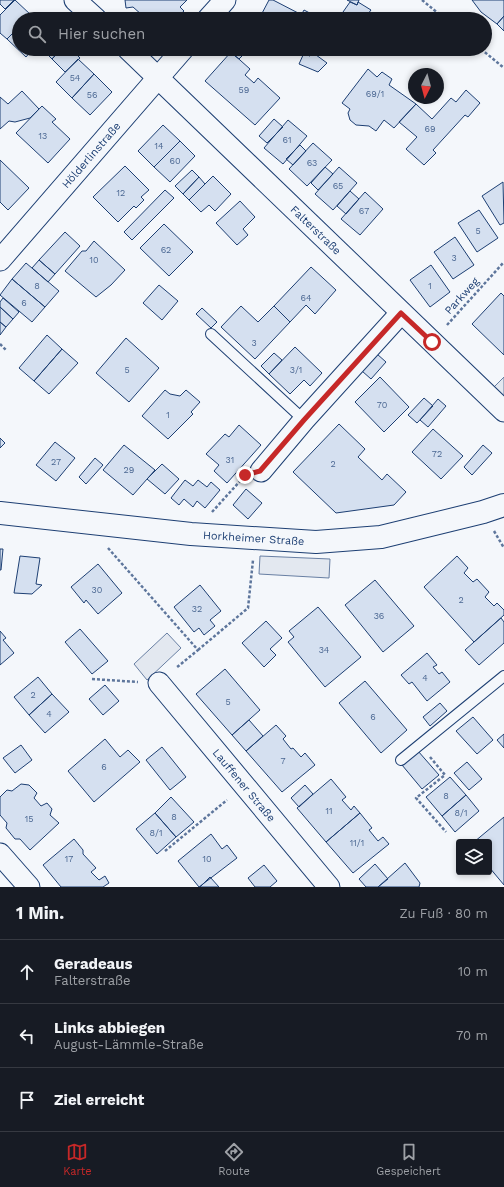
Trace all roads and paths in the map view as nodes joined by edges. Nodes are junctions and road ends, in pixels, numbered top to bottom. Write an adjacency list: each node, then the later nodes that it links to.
1 (75, 0): 4 (street)
2 (225, 0): 5 (street)
3 (422, 0): 6 (path)
4 (88, 12)
5 (214, 12)
6 (437, 12)
7 (135, 56): 11 (street, Falterstraße)
8 (176, 56): 11 (street, Hölderlinstraße)
9 (489, 56): 10 (path)
10 (504, 68)
11 (158, 78): 12 (street, Hölderlinstraße); 14 (street, Falterstraße)
12 (0, 260)
13 (504, 262): 16 (path, Parkweg)
14 (401, 313): 16 (street, Falterstraße); 20 (street)
15 (211, 334): 20 (lane)
16 (432, 342): 19 (street, Falterstraße)
17 (0, 344): 18 (path)
18 (6, 350)
19 (504, 411)
20 (304, 420): 21 (street)
21 (260, 471): 25 (path)
22 (504, 505): 26 (main road, Horkheimer Straße)
23 (0, 512): 24 (main road, Horkheimer Straße)
24 (85, 521): 25 (main road, Horkheimer Straße); 27 (path)
25 (191, 534): 26 (main road, Horkheimer Straße)
26 (255, 538): 27 (path)
27 (198, 650): 30 (path)
28 (504, 676): 31 (lane)
29 (92, 679): 30 (path)
30 (159, 683): 33 (street, Lauffener Straße)
31 (420, 745): 32 (lane); 34 (path)
32 (401, 760)
33 (244, 786): 35 (path); 38 (street, Lauffener Straße)
34 (446, 832)
35 (165, 850)
36 (0, 854): 37 (street)
37 (29, 887)
38 (329, 887)

